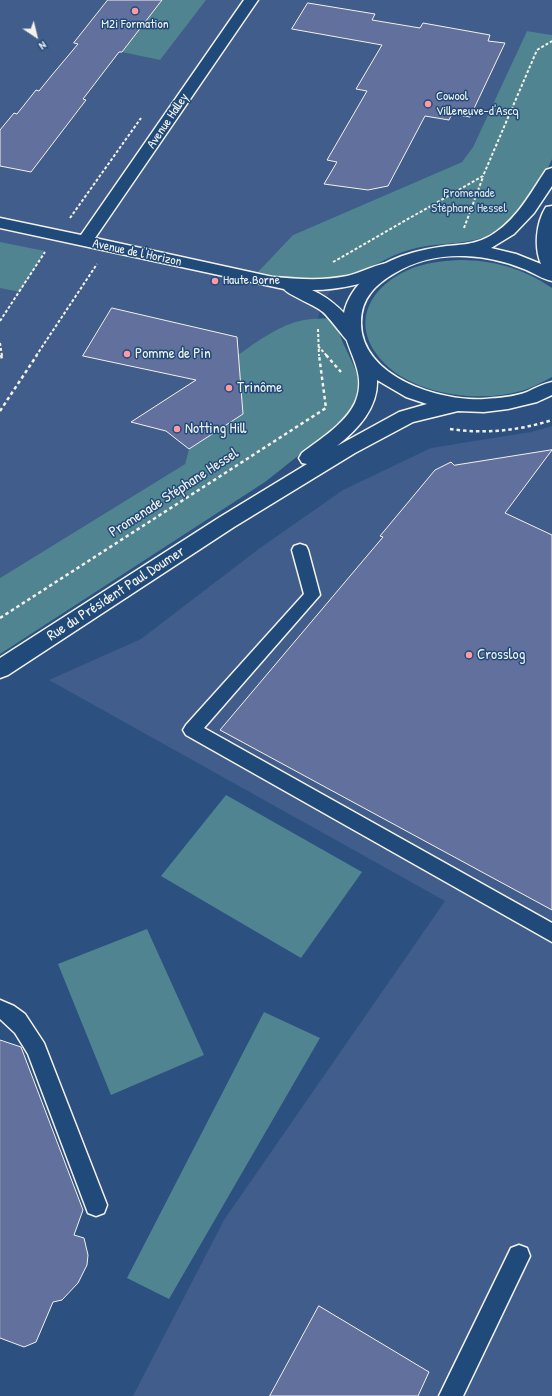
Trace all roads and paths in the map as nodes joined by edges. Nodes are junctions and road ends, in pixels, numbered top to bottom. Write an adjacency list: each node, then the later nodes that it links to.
1 (251, 0): 8 (main road, Avenue Halley)
2 (552, 41): 4 (path)
3 (552, 173): 10 (main road)
4 (483, 176): 7 (path); 11 (path)
5 (552, 211): 13 (main road)
6 (0, 223): 8 (main road, Avenue de l'Horizon)
7 (462, 233)
8 (85, 242): 15 (main road, Avenue de l'Horizon)
9 (45, 251): 16 (path)
10 (462, 252): 12 (main road); 14 (main road)
11 (329, 264)
12 (391, 268): 15 (main road, Avenue de l'Horizon); 17 (main road)
13 (552, 268)
14 (552, 276)
15 (273, 282): 17 (main road, Avenue de l'Horizon)
16 (0, 321)
17 (353, 336): 20 (main road)
18 (0, 343): 21 (path)
19 (318, 346): 26 (path, Promenade Stéphane Hessel)
20 (361, 353): 23 (main road); 24 (main road, Rue du Président Paul Doumer)
21 (2, 359)
22 (546, 392): 23 (main road)
23 (459, 404): 24 (main road, Rue du Président Paul Doumer)
24 (227, 522): 27 (main road, Rue du Président Paul Doumer)
25 (300, 550): 28 (lane)
26 (0, 618)
27 (2, 669)
28 (552, 933)
29 (0, 1009): 30 (lane)
30 (96, 1205)
31 (519, 1256): 32 (lane)
32 (451, 1396)

